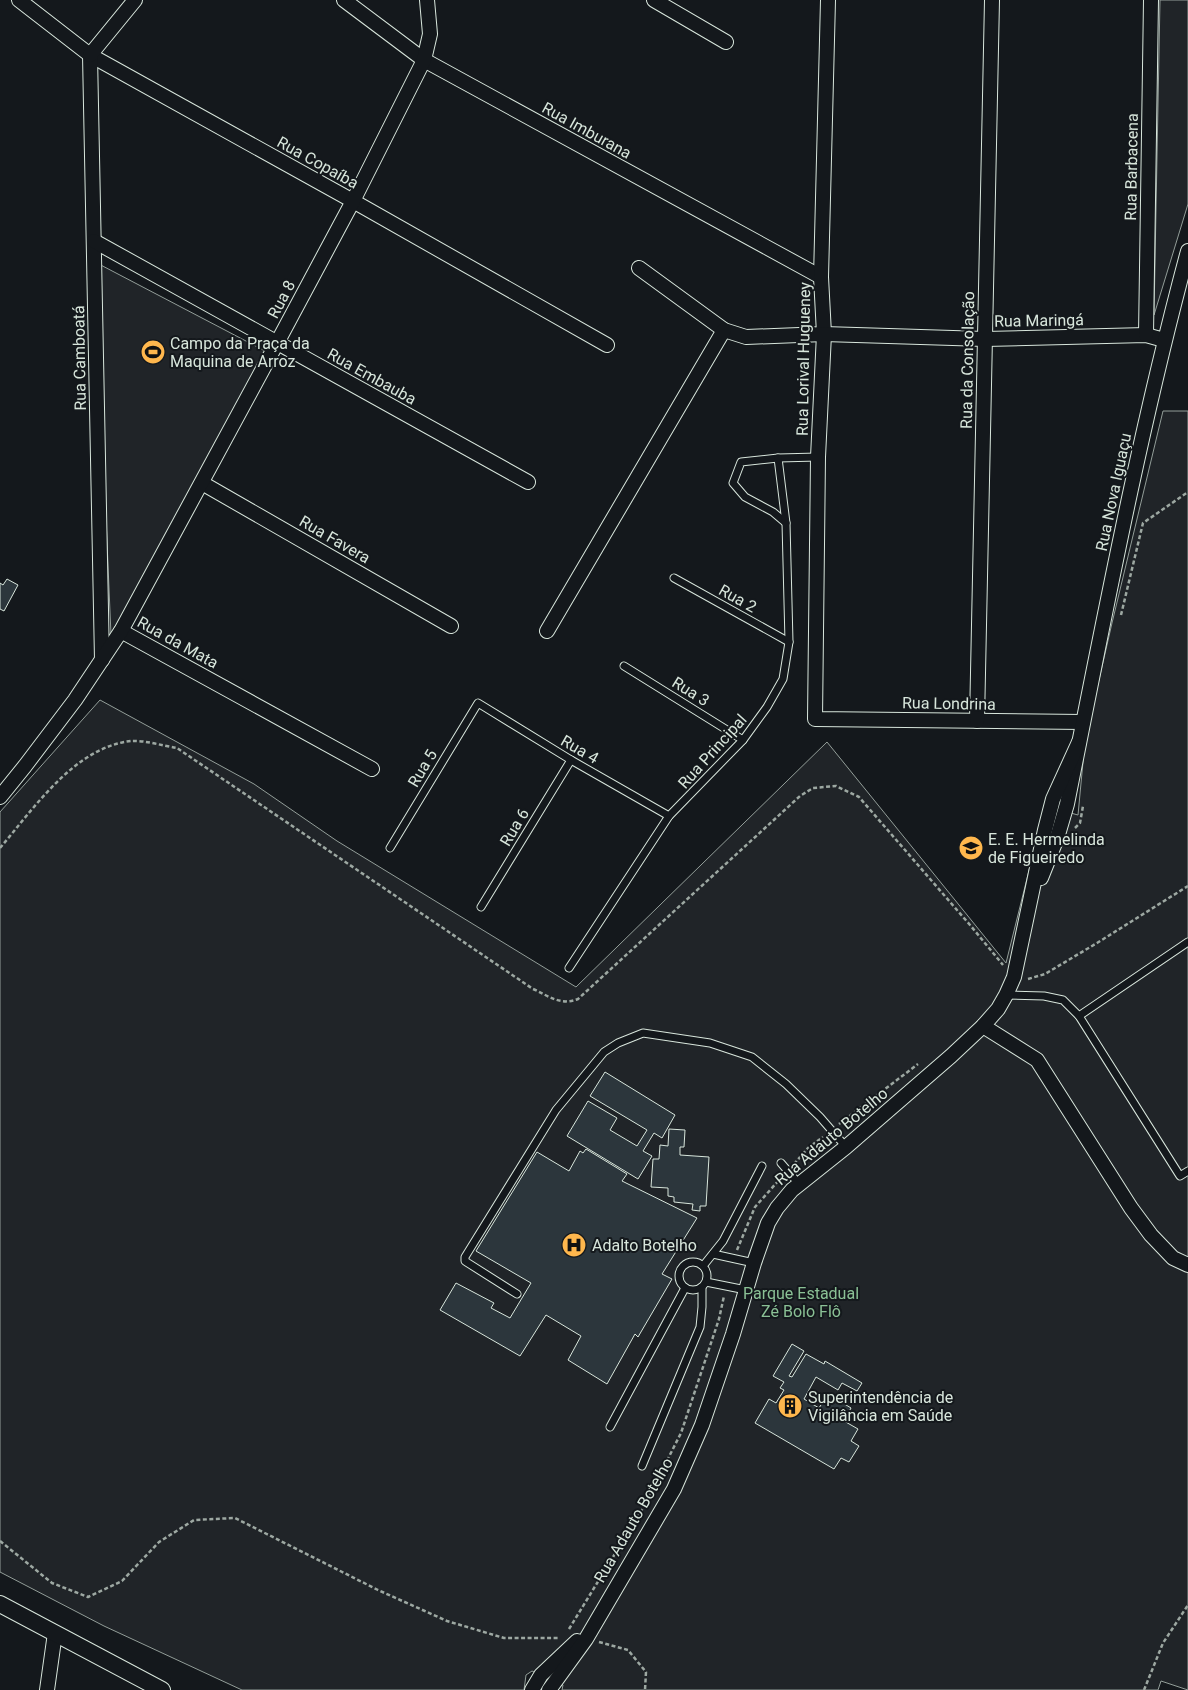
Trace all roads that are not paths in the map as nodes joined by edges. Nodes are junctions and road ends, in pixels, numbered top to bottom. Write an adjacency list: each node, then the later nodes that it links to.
1 (19, 0): 10 (street, Rua Copaíba)
2 (135, 0): 10 (street)
3 (344, 0): 11 (street, Rua Imburana)
4 (427, 0): 11 (street, Rua 8)
5 (654, 0): 9 (street)
6 (828, 0): 16 (street, Rua Lorival Hugueney)
7 (992, 0): 20 (street, Rua da Consolação)
8 (1151, 0): 19 (street, Rua Barbacena)
9 (726, 42)
10 (90, 55): 12 (street, Rua Copaíba); 13 (street, Rua Camboatá)
11 (424, 60): 12 (street, Rua 8); 16 (street, Rua Imburana)
12 (353, 201): 22 (street, Rua 8); 23 (street, Rua Copaíba)
13 (94, 240): 22 (street, Rua Embauba); 34 (street, Rua Camboatá)
14 (1188, 251): 21 (street, Rua Nova Iguaçu)
15 (639, 268): 17 (street, Rua Maringá)
16 (821, 277): 18 (street, Rua Lorival Hugueney)
17 (724, 330): 18 (street, Rua Maringá); 32 (street)
18 (824, 334): 20 (street, Rua Maringá); 24 (street, Rua Lorival Hugueney)
19 (1146, 335): 20 (street, Rua Maringá); 21 (street, Rua Maringá)
20 (985, 339): 38 (street, Rua da Consolação)
21 (1164, 340): 39 (street, Rua Nova Iguaçu)
22 (278, 344): 26 (street, Rua Embauba); 27 (street, Rua 8)
23 (607, 345)
24 (818, 457): 25 (lane); 37 (street, Rua Lorival Hugueney)
25 (778, 458): 28 (lane, Rua Principal); 28 (lane)
26 (528, 482)
27 (202, 483): 30 (street, Rua Favera); 31 (street, Rua 8)
28 (786, 523): 33 (lane, Rua Principal)
29 (674, 578): 33 (lane, Rua 2)
30 (451, 626)
31 (121, 631): 34 (street, Rua da Mata); 42 (street, Rua da Mata)
32 (547, 631)
33 (788, 642): 40 (lane, Rua Principal)
34 (102, 660): 43 (street, Rua da Mata)
35 (624, 666): 40 (lane, Rua 3)
36 (478, 703): 41 (lane, Rua 4); 45 (lane, Rua 5)
37 (815, 719): 38 (street, Rua Londrina)
38 (977, 721): 39 (street, Rua Londrina)
39 (1083, 722): 49 (street, Rua Nova Iguaçu)
40 (743, 740): 44 (lane, Rua Principal)
41 (571, 760): 44 (lane, Rua 4); 46 (lane, Rua 6)
42 (372, 769)
43 (0, 797)
44 (669, 816): 48 (lane, Rua Principal)
45 (390, 848)
46 (481, 907)
47 (1188, 942): 51 (lane)
48 (569, 968)
49 (1014, 977): 50 (street, Rua Adauto Botelho)
50 (1006, 995): 51 (lane); 52 (street, Rua Adauto Botelho)
51 (1079, 1016): 56 (lane)
52 (983, 1026): 53 (street, Rua Adauto Botelho); 60 (street)
53 (846, 1147): 57 (street, Rua Adauto Botelho); 65 (lane)
54 (781, 1163): 57 (lane)
55 (762, 1166): 58 (lane)
56 (1188, 1171)
57 (799, 1184): 59 (street, Rua Adauto Botelho)
58 (713, 1254): 59 (lane); 61 (lane)
59 (754, 1263): 64 (street, Rua Adauto Botelho)
60 (1188, 1265)
61 (703, 1266): 62 (lane); 63 (lane)
62 (704, 1285): 63 (lane); 64 (lane); 67 (lane)
63 (685, 1288): 66 (lane)
64 (746, 1290): 70 (street, Rua Adauto Botelho)
65 (517, 1294)
66 (610, 1427)
67 (642, 1466)
68 (0, 1604): 69 (street)
69 (55, 1633): 71 (street); 72 (street)
70 (583, 1638): 73 (street, Rua Adauto Botelho); 74 (street, Rua Adauto Botelho)
71 (47, 1690)
72 (162, 1690)
73 (532, 1690)
74 (549, 1690)

